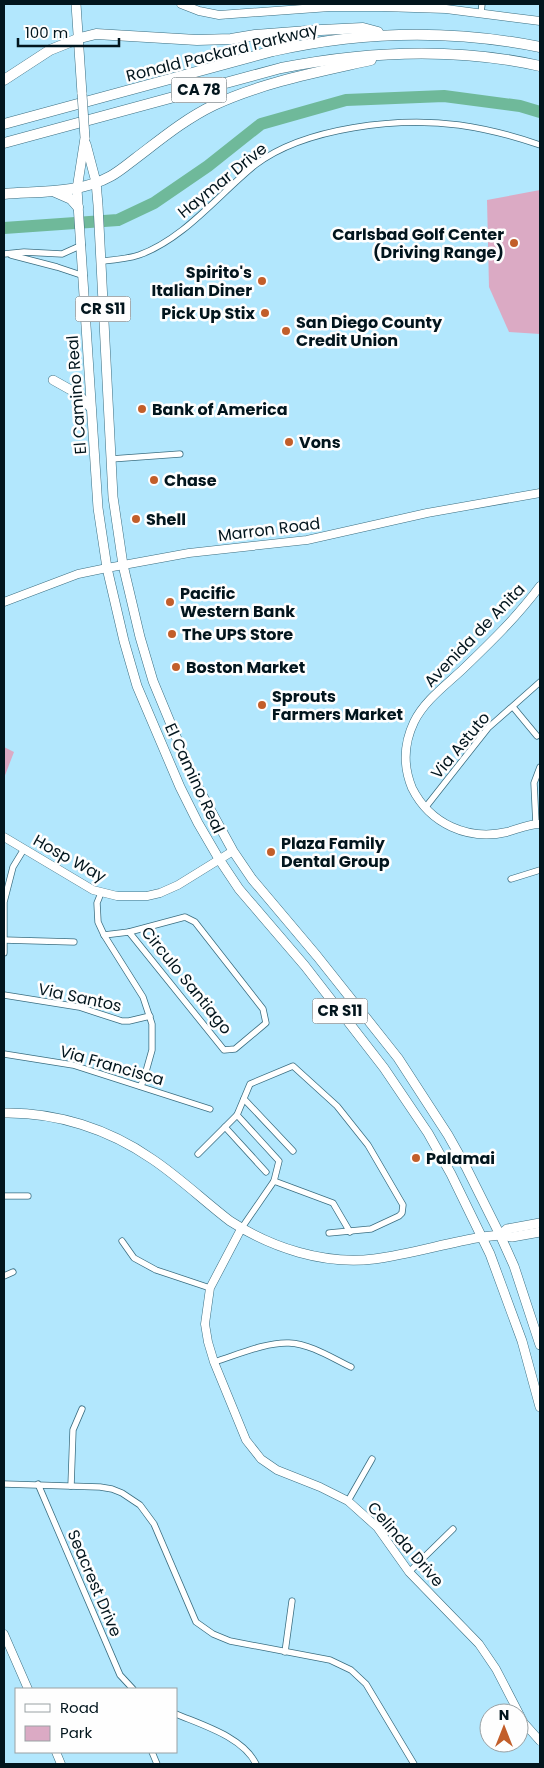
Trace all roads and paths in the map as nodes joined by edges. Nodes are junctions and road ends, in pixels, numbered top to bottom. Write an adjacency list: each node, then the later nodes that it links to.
1 (76, 4): 7 (main road)
2 (182, 4): 4 (street)
3 (482, 4): 4 (street)
4 (481, 13): 5 (street)
5 (540, 21)
6 (387, 34): 7 (highway); 8 (highway, Ronald Packard Parkway / CA 78); 12 (highway, Ronald Packard Parkway / CA 78)
7 (80, 38): 11 (highway); 13 (main road, CR S11, bridge)
8 (540, 47)
9 (398, 53): 10 (highway, Ronald Packard Parkway / CA 78); 14 (highway, Ronald Packard Parkway / CA 78); 16 (highway)
10 (540, 66)
11 (4, 80)
12 (4, 124)
13 (85, 138): 16 (main road, El Camino Real / CR S11); 17 (main road, El Camino Real / CR S11)
14 (4, 143)
15 (540, 145): 23 (street, Haymar Drive)
16 (96, 182): 17 (highway); 23 (main road, El Camino Real / CR S11)
17 (77, 189): 18 (highway); 20 (main road, El Camino Real / CR S11)
18 (52, 191): 19 (highway); 20 (highway)
19 (4, 194)
20 (78, 206): 21 (main road, El Camino Real / CR S11)
21 (82, 245): 22 (street); 24 (main road, El Camino Real / CR S11)
22 (6, 254): 24 (street)
23 (102, 261): 28 (main road, El Camino Real / CR S11)
24 (84, 276): 26 (main road, El Camino Real / CR S11)
25 (53, 380): 26 (main road)
26 (91, 408): 31 (main road, El Camino Real / CR S11)
27 (180, 454): 28 (street)
28 (111, 459): 30 (main road, El Camino Real / CR S11)
29 (540, 493): 30 (street, Marron Road)
30 (123, 565): 31 (street, Marron Road); 42 (main road, El Camino Real / CR S11)
31 (107, 568): 33 (street, Marron Road); 43 (main road, El Camino Real / CR S11)
32 (540, 586): 38 (street, Avenida de Anita)
33 (4, 602)
34 (540, 682): 35 (street, Via Astuto)
35 (513, 707): 36 (street); 38 (street, Via Astuto)
36 (537, 736)
37 (540, 767): 39 (street)
38 (426, 808): 39 (street, Avenida de Anita)
39 (538, 824)
40 (4, 837): 41 (street, Hosp Way)
41 (24, 849): 46 (street, Hosp Way); 49 (street)
42 (233, 851): 43 (street, Hosp Way); 72 (main road, El Camino Real / CR S11)
43 (219, 859): 46 (street, Hosp Way); 73 (main road, El Camino Real / CR S11)
44 (540, 870): 45 (street)
45 (511, 878)
46 (101, 892): 48 (street)
47 (129, 932): 47 (street, Circulo Santiago); 48 (street)
48 (104, 935): 53 (street)
49 (4, 940): 50 (street); 51 (street)
50 (74, 942)
51 (4, 953)
52 (4, 995): 53 (street, Via Santos)
53 (150, 1016): 55 (street)
54 (4, 1054): 55 (street, Via Francisca)
55 (140, 1086): 57 (street, Via Francisca)
56 (244, 1099): 59 (street); 61 (street); 69 (street)
57 (210, 1109)
58 (4, 1113): 68 (main road)
59 (237, 1115): 60 (street); 64 (street)
60 (225, 1127): 62 (street); 63 (street)
61 (293, 1151)
62 (198, 1154)
63 (266, 1172)
64 (274, 1181): 68 (street); 69 (street)
65 (4, 1196): 66 (street)
66 (28, 1196)
67 (540, 1223): 72 (main road)
68 (241, 1229): 73 (main road); 77 (street, Celinda Drive)
69 (350, 1232): 71 (street)
70 (540, 1232): 72 (main road)
71 (329, 1233)
72 (500, 1235): 73 (main road); 78 (main road, El Camino Real / CR S11)
73 (482, 1237): 81 (main road, El Camino Real / CR S11)
74 (122, 1240): 77 (street)
75 (13, 1272): 76 (street)
76 (4, 1276)
77 (210, 1288): 79 (street, Celinda Drive)
78 (540, 1345)
79 (214, 1362): 80 (street); 87 (street, Celinda Drive)
80 (350, 1367)
81 (540, 1407)
82 (82, 1409): 86 (street)
83 (372, 1459): 87 (street)
84 (4, 1484): 85 (street)
85 (38, 1484): 86 (street); 94 (street, Seacrest Drive)
86 (71, 1486): 92 (street)
87 (348, 1501): 89 (street, Celinda Drive)
88 (453, 1529): 89 (street)
89 (409, 1572): 96 (street, Celinda Drive)
90 (292, 1601): 92 (street)
91 (4, 1634): 93 (street)
92 (285, 1652): 98 (street)
93 (28, 1688)
94 (132, 1688)
95 (178, 1715): 97 (street)
96 (540, 1741)
97 (256, 1764)
98 (414, 1764)

